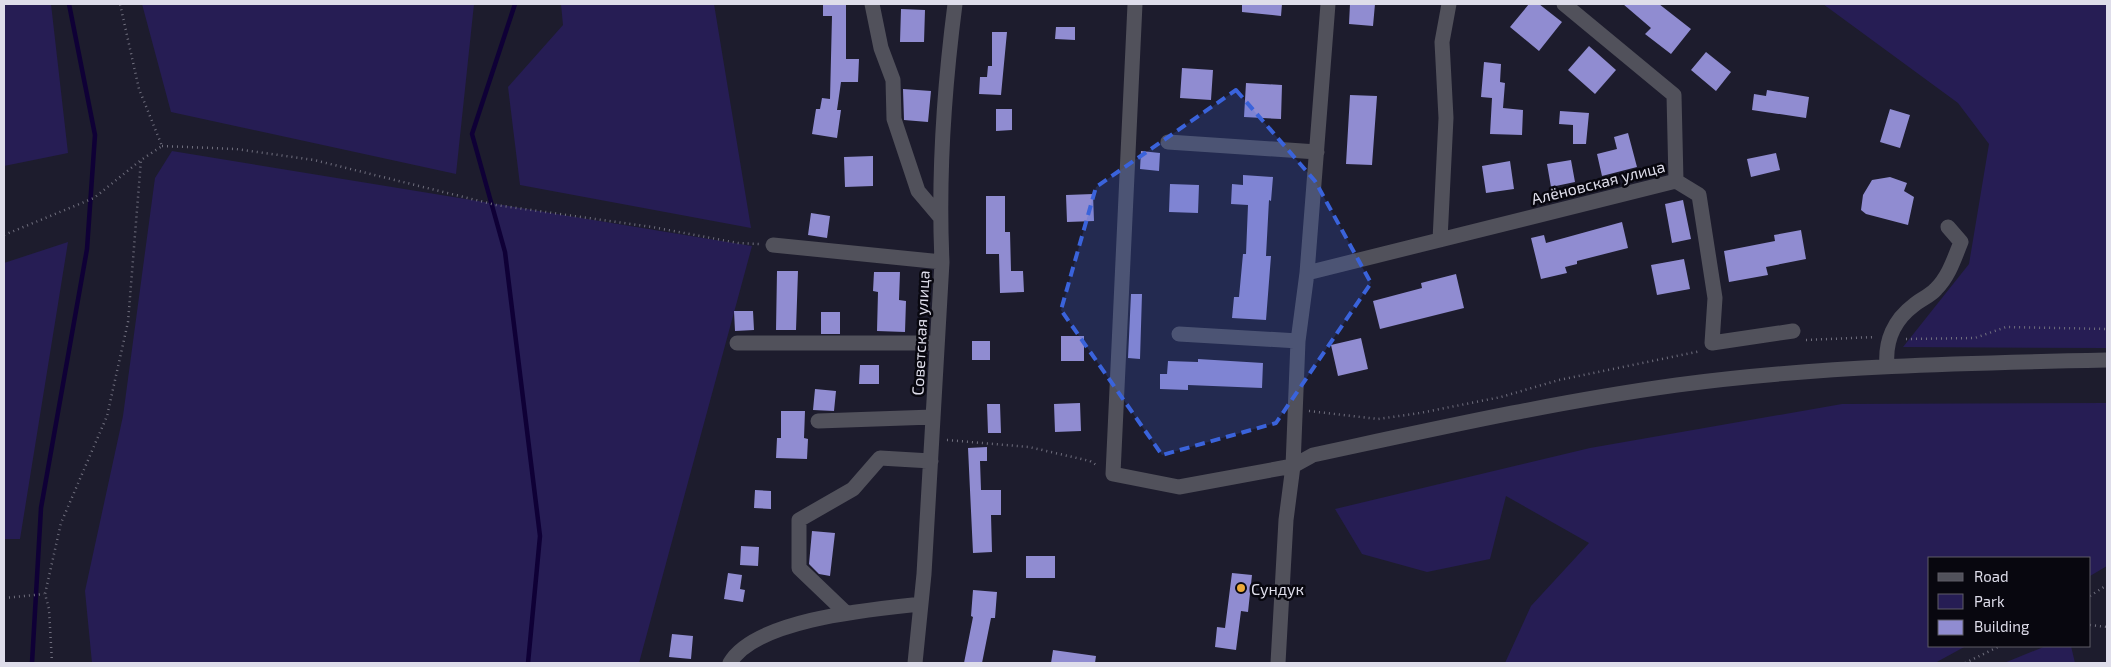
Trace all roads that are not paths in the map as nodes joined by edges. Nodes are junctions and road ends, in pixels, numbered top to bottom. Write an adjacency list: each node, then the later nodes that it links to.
1 (872, 4): 10 (street)
2 (955, 4): 10 (street, Советская улица)
3 (1135, 4): 26 (street)
4 (1328, 4): 8 (street)
5 (1449, 4): 12 (street)
6 (1564, 4): 9 (street, Алёновская улица)
7 (1168, 142): 8 (street)
8 (1317, 152): 15 (street)
9 (1676, 181): 12 (street, Алёновская улица); 17 (street)
10 (940, 217): 14 (street, Советская улица)
11 (1948, 227): 22 (street)
12 (1440, 240): 15 (street, Алёновская улица)
13 (773, 245): 14 (street)
14 (942, 262): 20 (street, Советская улица)
15 (1307, 273): 18 (street)
16 (1179, 334): 18 (street)
17 (1799, 335)
18 (1298, 341): 26 (street)
19 (737, 342): 20 (street)
20 (937, 343): 23 (street, Советская улица)
21 (2107, 360): 22 (street)
22 (1887, 365): 26 (street)
23 (933, 416): 24 (street); 25 (street, Советская улица)
24 (818, 421)
25 (930, 461): 27 (street, Советская улица); 28 (street)
26 (1293, 466): 31 (street)
27 (921, 604): 28 (street); 30 (street, Советская улица)
28 (846, 613): 29 (street)
29 (730, 663)
30 (915, 663)
31 (1278, 663)

